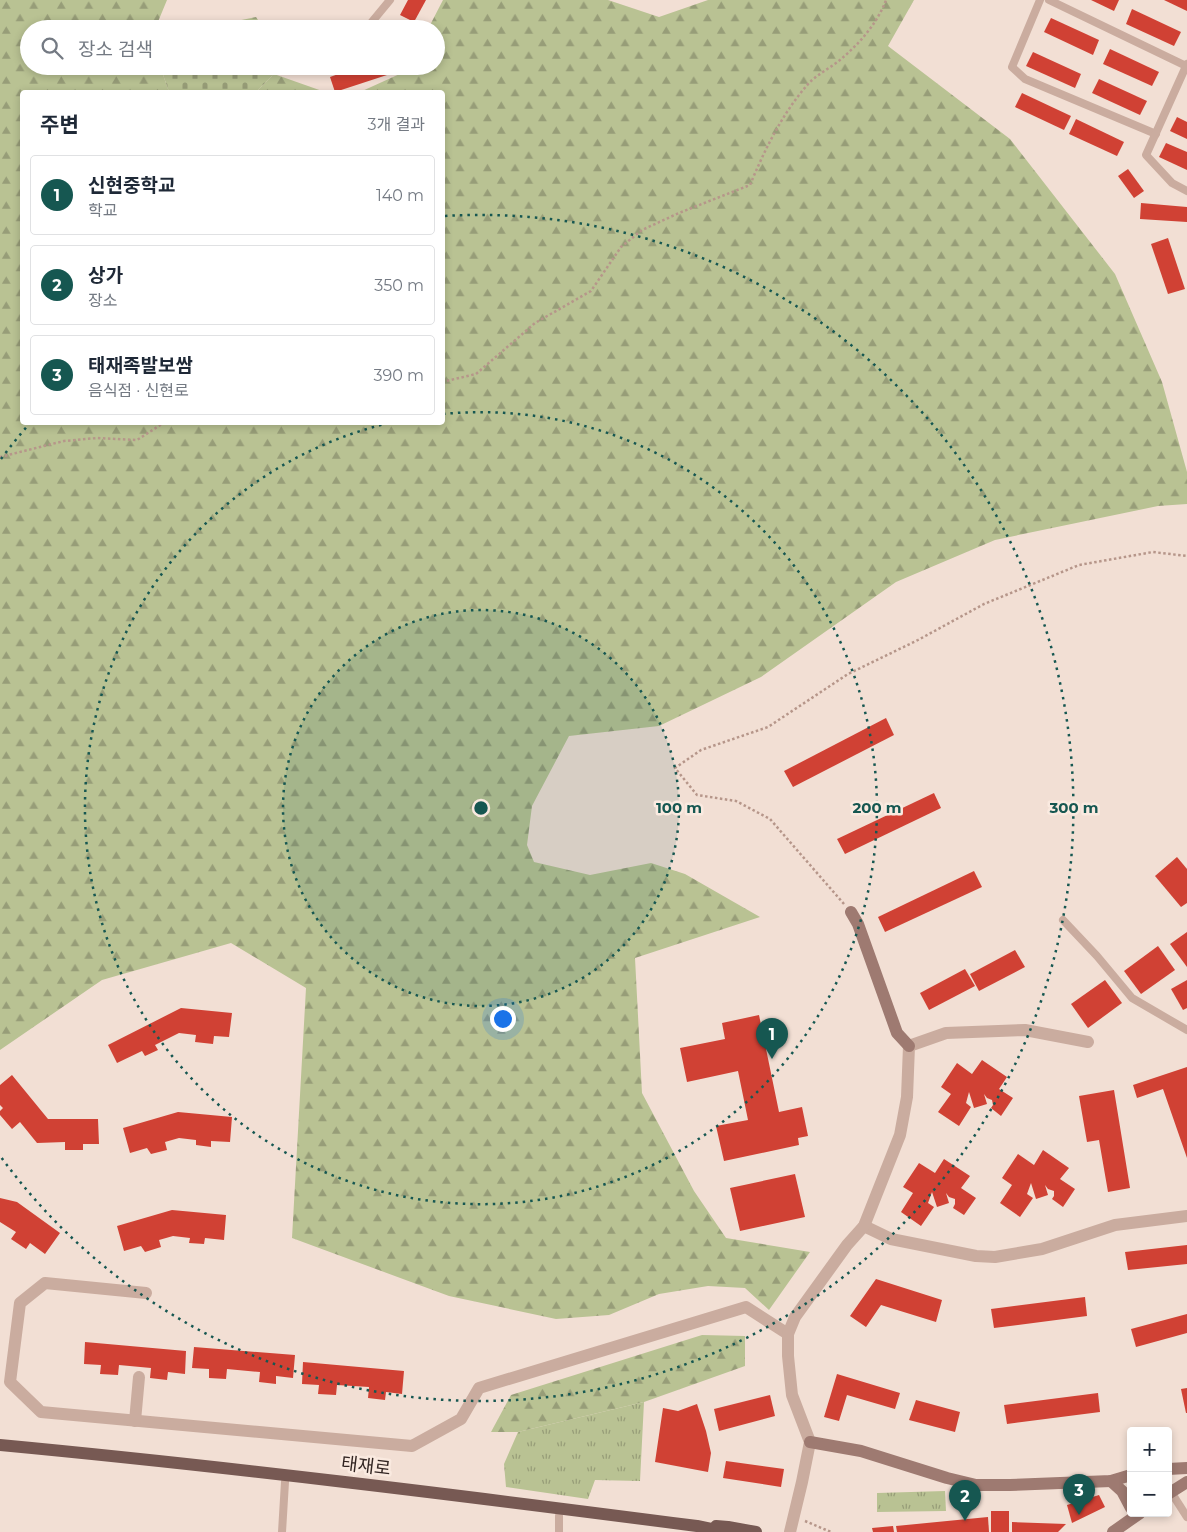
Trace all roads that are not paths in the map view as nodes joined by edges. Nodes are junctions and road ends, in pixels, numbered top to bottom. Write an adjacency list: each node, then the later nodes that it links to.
1 (390, 0): 4 (lane)
2 (1040, 0): 6 (lane)
3 (1049, 0): 5 (lane)
4 (373, 20)
5 (1187, 65): 6 (lane)
6 (1156, 134): 7 (lane)
7 (1187, 191)
8 (852, 912): 12 (street)
9 (1062, 920): 10 (lane)
10 (1187, 1030)
11 (1088, 1042): 12 (street)
12 (909, 1046): 14 (street)
13 (1187, 1216): 14 (street)
14 (864, 1226): 16 (street)
15 (146, 1293): 18 (street)
16 (788, 1334): 18 (street); 19 (street)
17 (139, 1377): 18 (street)
18 (135, 1421)
19 (810, 1442): 25 (street); 40 (street)
20 (0, 1445): 34 (main road, 태재로)
21 (0, 1453): 26 (main road, 태재로)
22 (1187, 1468): 23 (street)
23 (1172, 1469)
24 (1127, 1475): 25 (street)
25 (1111, 1481): 30 (street)
26 (285, 1482): 31 (main road, 태재로); 35 (lane)
27 (1187, 1482): 28 (street)
28 (1172, 1492)
29 (1172, 1496): 33 (lane)
30 (1127, 1499)
31 (559, 1516): 36 (lane); 37 (main road, 태재로)
32 (1130, 1517): 41 (street)
33 (1187, 1517)
34 (697, 1526): 38 (main road, 태재로); 39 (main road)
35 (282, 1532)
36 (559, 1532)
37 (681, 1532)
38 (726, 1532)
39 (756, 1532)
40 (790, 1532)
41 (1113, 1532)

